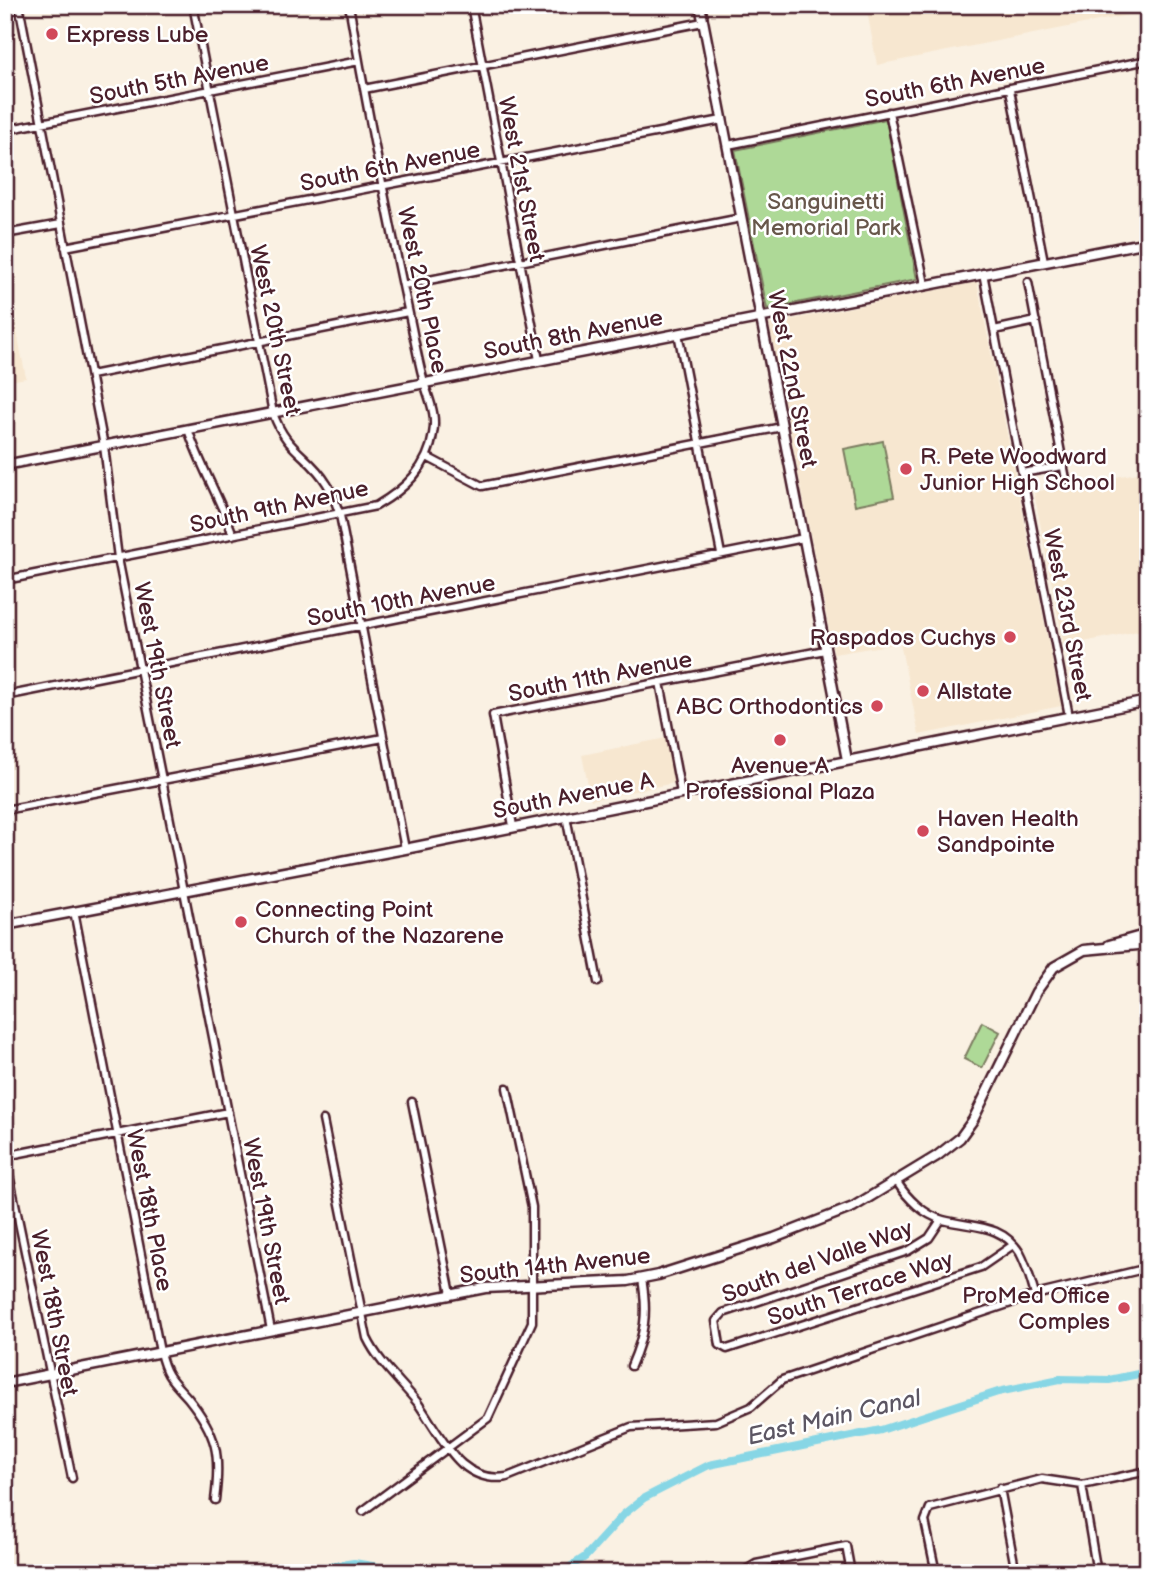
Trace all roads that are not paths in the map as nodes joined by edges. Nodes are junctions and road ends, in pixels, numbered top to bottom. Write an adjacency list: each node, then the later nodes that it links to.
1 (19, 5): 15 (street, West 19th Street)
2 (193, 5): 12 (street, West 20th Street)
3 (349, 5): 8 (street, West 20th Place)
4 (471, 5): 9 (street, West 21st Street)
5 (700, 5): 6 (street, West 22nd Street)
6 (703, 22): 9 (street); 14 (street, West 22nd Street)
7 (1148, 60): 11 (street, South 6th Avenue)
8 (359, 61): 10 (street, West 20th Place); 12 (street, South 5th Avenue)
9 (482, 65): 10 (street); 18 (street, West 21st Street)
10 (364, 89): 19 (street, West 20th Place)
11 (1010, 90): 13 (street, South 6th Avenue); 26 (street)
12 (209, 91): 15 (street, South 5th Avenue); 20 (street, West 20th Street)
13 (889, 112): 17 (street, South 6th Avenue); 30 (street)
14 (722, 120): 17 (street, West 22nd Street); 18 (street, South 6th Avenue)
15 (42, 123): 16 (street, South 5th Avenue); 22 (street, West 19th Street)
16 (5, 130)
17 (728, 145): 21 (street, West 22nd Street)
18 (501, 163): 19 (street, South 6th Avenue); 27 (street, West 21st Street)
19 (383, 185): 20 (street, South 6th Avenue); 31 (street, West 20th Place)
20 (234, 214): 25 (street, South 6th Avenue); 37 (street, West 20th Street)
21 (741, 218): 27 (street); 33 (street, West 22nd Street)
22 (61, 224): 23 (street); 25 (street, West 19th Street)
23 (5, 234)
24 (1148, 242): 26 (street, South 8th Avenue)
25 (65, 247): 39 (street, West 19th Street)
26 (1044, 261): 28 (street, South 8th Avenue)
27 (521, 263): 31 (street); 38 (street, West 21st Street)
28 (983, 274): 30 (street, South 8th Avenue); 35 (street, West 23rd Street)
29 (1028, 282): 34 (street)
30 (925, 284): 33 (street, South 8th Avenue)
31 (404, 285): 32 (street, West 20th Place)
32 (408, 312): 37 (street); 40 (street, West 20th Place)
33 (762, 316): 36 (street, South 8th Avenue); 42 (street, West 22nd Street)
34 (1036, 321): 35 (street); 48 (street)
35 (994, 330): 49 (street, West 23rd Street)
36 (677, 333): 38 (street, South 8th Avenue); 44 (street)
37 (259, 342): 39 (street); 41 (street, West 20th Street)
38 (539, 360): 40 (street, South 8th Avenue)
39 (91, 375): 45 (street, West 19th Street)
40 (424, 383): 41 (street, South 8th Avenue); 46 (street, West 20th Place)
41 (273, 412): 43 (street, South 8th Avenue); 51 (street, West 20th Street)
42 (782, 427): 44 (street); 53 (street, West 22nd Street)
43 (188, 429): 45 (street, South 8th Avenue); 52 (street)
44 (699, 444): 46 (street); 54 (street)
45 (104, 446): 47 (street, South 8th Avenue); 55 (street, West 19th Street)
46 (428, 457): 51 (street, South 9th Avenue)
47 (5, 465)
48 (1063, 466): 49 (street); 50 (street)
49 (1023, 473): 63 (street, West 23rd Street)
50 (1066, 479)
51 (340, 515): 52 (street, South 9th Avenue); 57 (street, West 20th Street)
52 (233, 535): 55 (street, South 9th Avenue)
53 (804, 538): 54 (street, South 10th Avenue); 58 (street, West 22nd Street)
54 (721, 554): 57 (street, South 10th Avenue)
55 (118, 558): 56 (street, South 9th Avenue); 59 (street, West 19th Street)
56 (5, 580)
57 (361, 626): 59 (street, South 10th Avenue); 64 (street, West 20th Street)
58 (825, 650): 60 (street, South 11th Avenue); 65 (street, West 22nd Street)
59 (141, 669): 61 (street, South 10th Avenue); 66 (street, West 19th Street)
60 (660, 682): 67 (street); 70 (street, South 11th Avenue)
61 (5, 696)
62 (1148, 701): 63 (street, South Avenue A)
63 (1069, 716): 65 (street, South Avenue A)
64 (383, 738): 66 (street); 71 (street, West 20th Street)
65 (847, 760): 67 (street, South Avenue A)
66 (162, 780): 68 (street); 72 (street, West 19th Street)
67 (681, 793): 69 (street, South Avenue A)
68 (5, 810)
69 (566, 816): 70 (street, South Avenue A); 78 (street)
70 (513, 826): 71 (street, South Avenue A)
71 (405, 849): 72 (street, South Avenue A)
72 (185, 890): 73 (street, South Avenue A); 81 (street, West 19th Street)
73 (74, 911): 74 (street, South Avenue A); 83 (street, West 18th Place)
74 (5, 925)
75 (1148, 934): 77 (street)
76 (1148, 944): 77 (street)
77 (1107, 946): 85 (street, South 14th Avenue)
78 (598, 982)
79 (507, 1088): 90 (street)
80 (412, 1102): 91 (street)
81 (228, 1112): 83 (street); 94 (street, West 19th Street)
82 (323, 1120): 93 (street)
83 (117, 1135): 84 (street); 96 (street, West 18th Place)
84 (5, 1156): 98 (street, West 18th Street)
85 (897, 1182): 86 (street); 89 (street, South 14th Avenue)
86 (941, 1220): 87 (street); 95 (street, South del Valle Way)
87 (1013, 1245): 92 (street); 95 (street, South Terrace Way)
88 (1148, 1268): 92 (street)
89 (642, 1279): 90 (street, South 14th Avenue); 97 (street)
90 (532, 1285): 91 (street, South 14th Avenue); 100 (street)
91 (451, 1294): 93 (street, South 14th Avenue)
92 (1035, 1295): 100 (street)
93 (360, 1313): 94 (street, South 14th Avenue); 100 (street)
94 (271, 1330): 96 (street, South 14th Avenue)
95 (718, 1338)
96 (160, 1352): 98 (street, South 14th Avenue); 105 (street, West 18th Place)
97 (631, 1366)
98 (49, 1374): 99 (street, South 14th Avenue); 102 (street, West 18th Street)
99 (5, 1383)
100 (449, 1447): 106 (street)
101 (1148, 1471): 103 (street)
102 (72, 1478)
103 (1082, 1485): 104 (street); 111 (street)
104 (1000, 1488): 109 (street); 110 (street)
105 (215, 1500)
106 (363, 1511)
107 (741, 1573): 108 (street)
108 (851, 1573)
109 (936, 1573)
110 (1016, 1573)
111 (1097, 1573)

